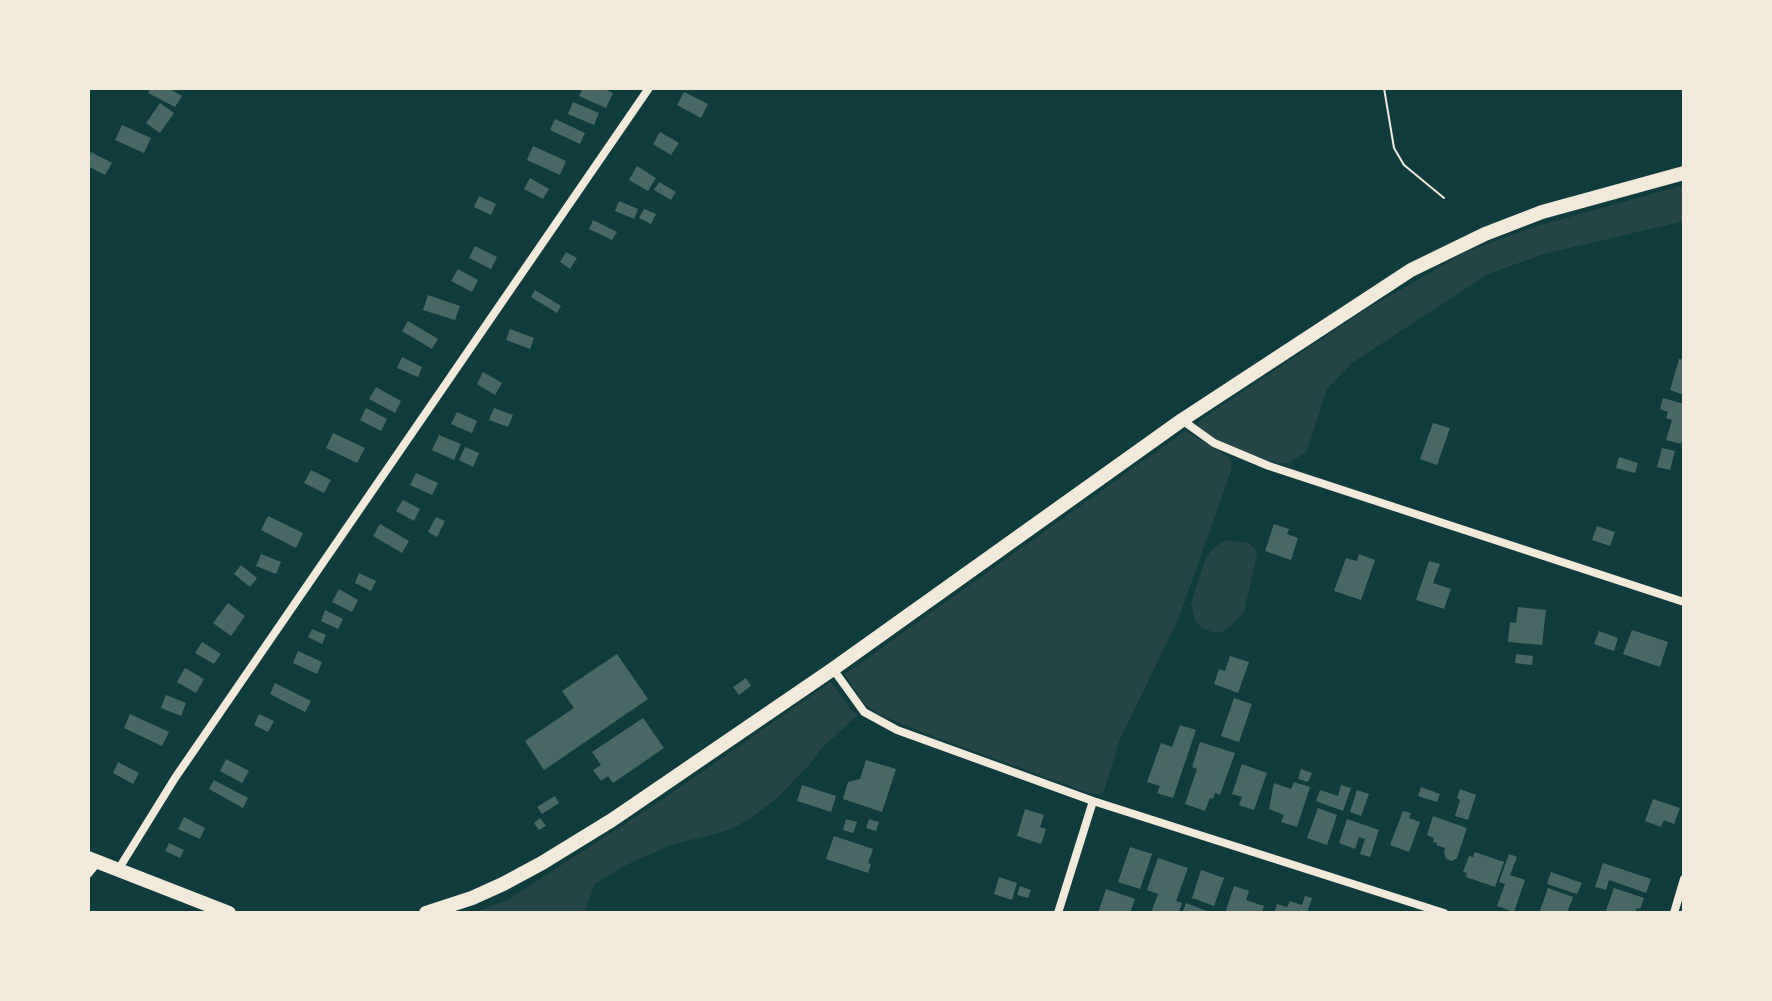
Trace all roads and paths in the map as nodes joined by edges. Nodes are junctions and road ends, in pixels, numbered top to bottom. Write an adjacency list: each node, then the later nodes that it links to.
1 (649, 88): 10 (street)
2 (1384, 88): 4 (path)
3 (1684, 173): 5 (main road)
4 (1444, 198)
5 (1182, 420): 6 (street); 7 (main road)
6 (1684, 602)
7 (833, 669): 8 (street); 14 (main road)
8 (1093, 801): 15 (street); 16 (street)
9 (93, 860): 10 (main road); 11 (street)
10 (118, 870): 13 (main road)
11 (88, 874)
12 (1684, 879): 17 (street)
13 (229, 913)
14 (426, 913)
15 (1058, 913)
16 (1444, 913)
17 (1674, 913)

